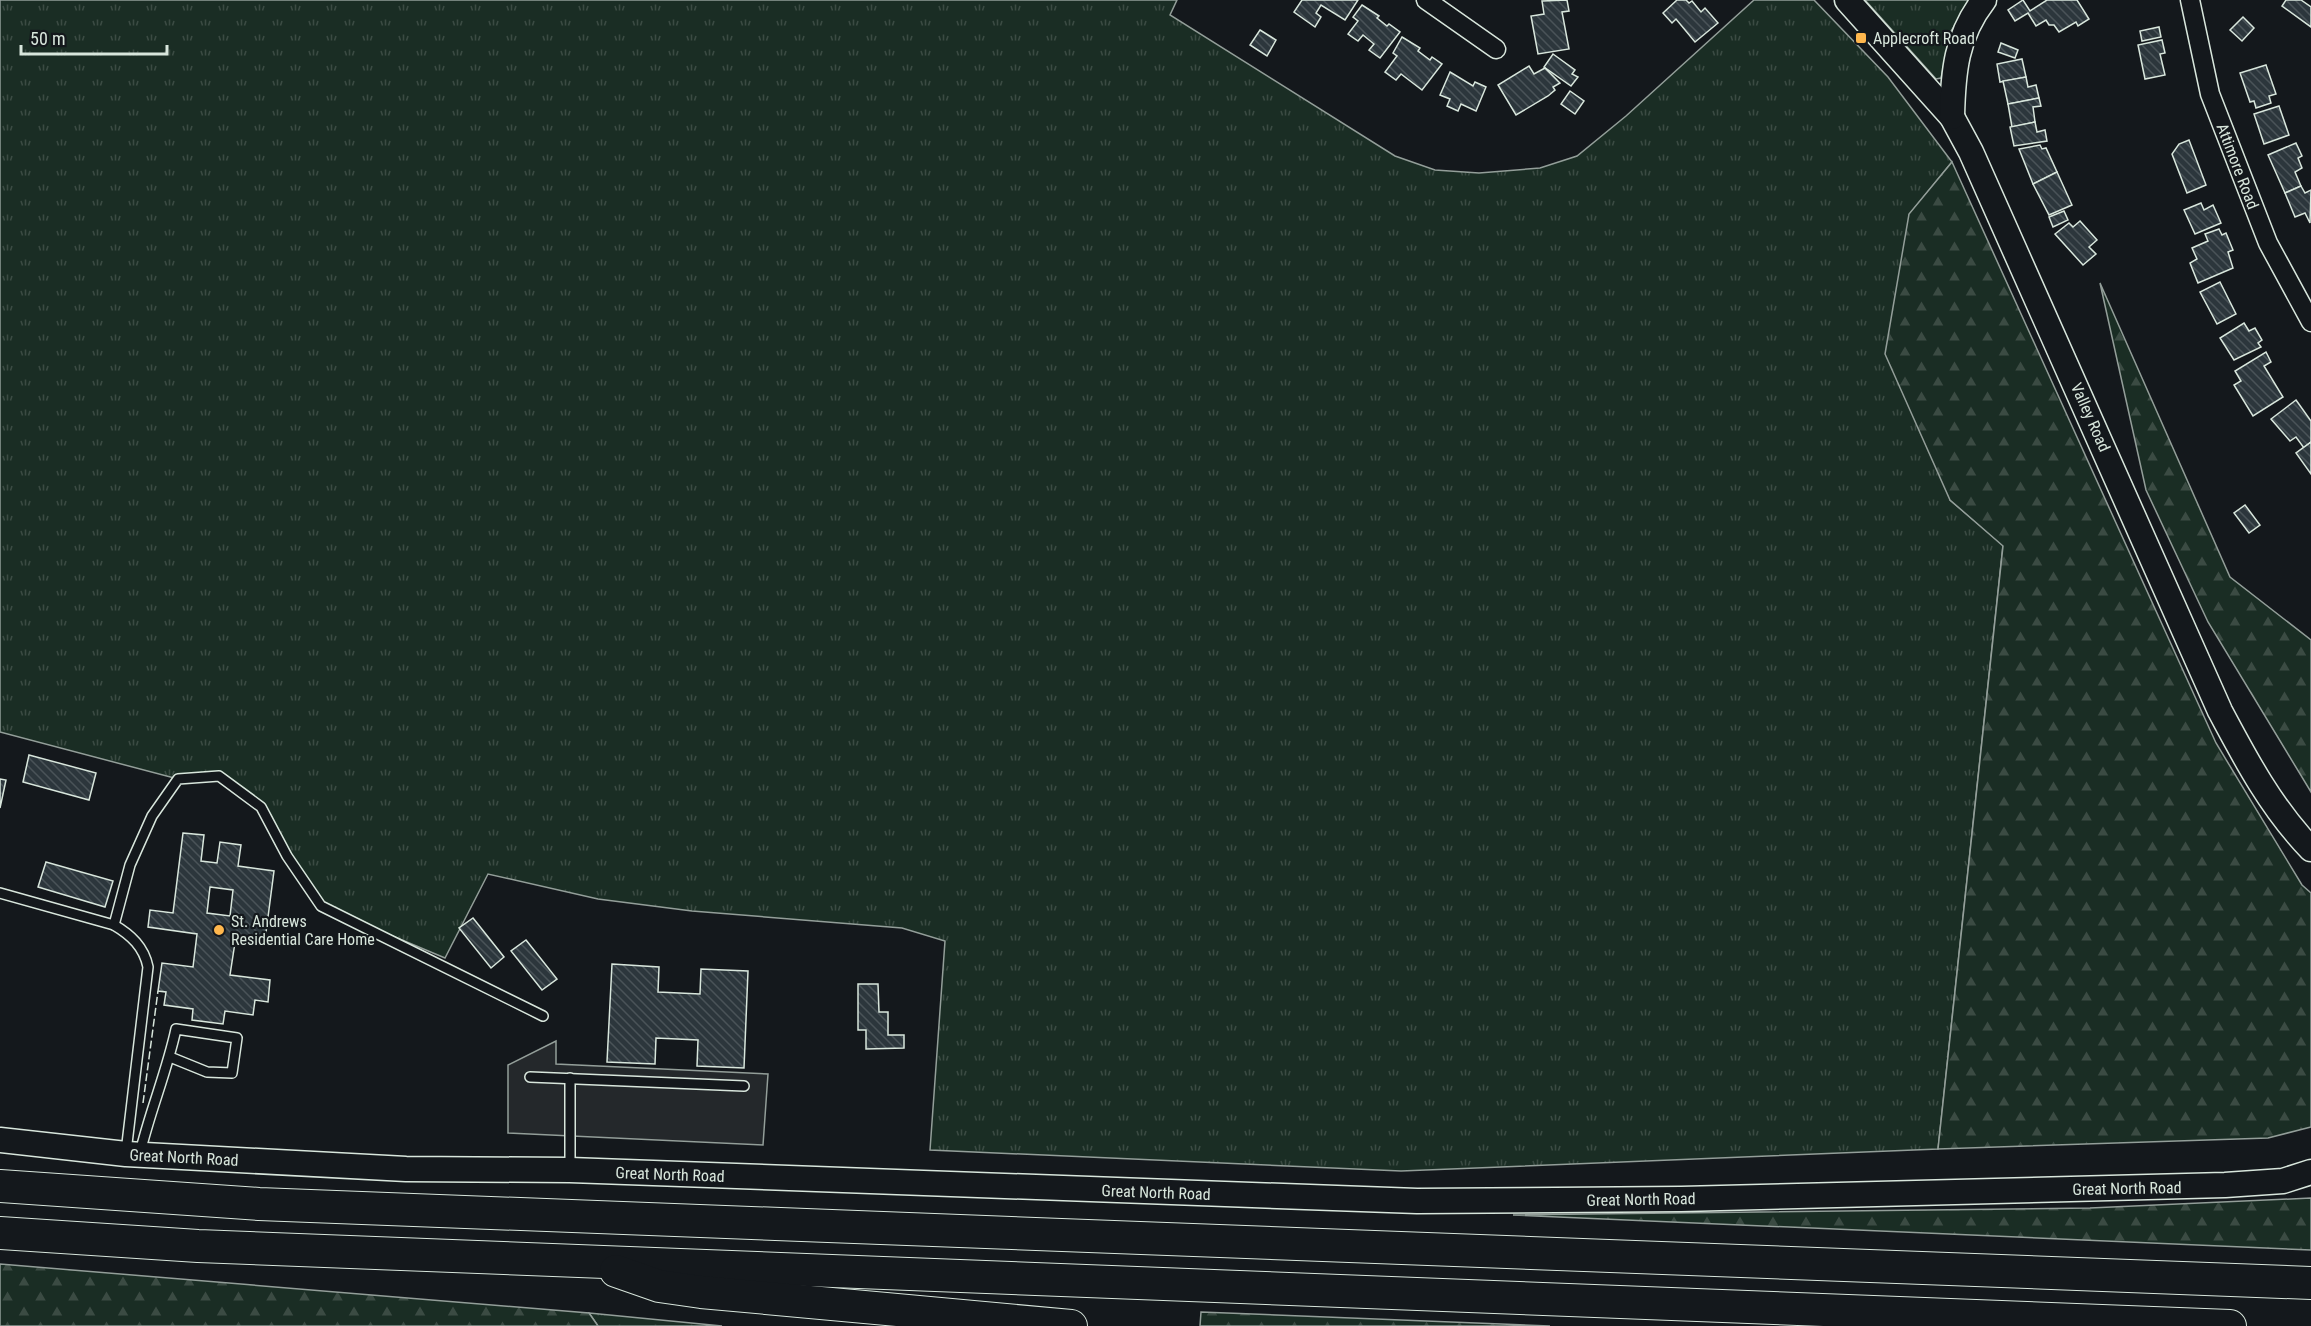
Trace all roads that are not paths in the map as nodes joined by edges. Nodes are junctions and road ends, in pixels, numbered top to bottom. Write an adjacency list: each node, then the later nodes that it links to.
1 (1426, 0): 5 (street)
2 (1847, 0): 6 (main road, Valley Road)
3 (1984, 0): 6 (main road)
4 (2190, 0): 7 (street, Attimore Road)
5 (1496, 49)
6 (1952, 117): 8 (main road, Valley Road)
7 (2311, 322)
8 (2311, 849)
9 (0, 893): 10 (lane)
10 (114, 925): 11 (lane); 17 (lane)
11 (543, 1016)
12 (170, 1058): 12 (lane); 17 (lane)
13 (530, 1077): 14 (lane)
14 (570, 1078): 15 (lane); 18 (lane)
15 (744, 1086)
16 (0, 1140): 17 (main road, Great North Road)
17 (133, 1155): 18 (main road, Great North Road)
18 (570, 1170): 19 (main road, Great North Road)
19 (2311, 1172)
20 (0, 1186): 23 (highway)
21 (0, 1233): 22 (highway)
22 (581, 1260): 24 (highway); 25 (highway)
23 (2311, 1283)
24 (1071, 1326)
25 (2230, 1326)

